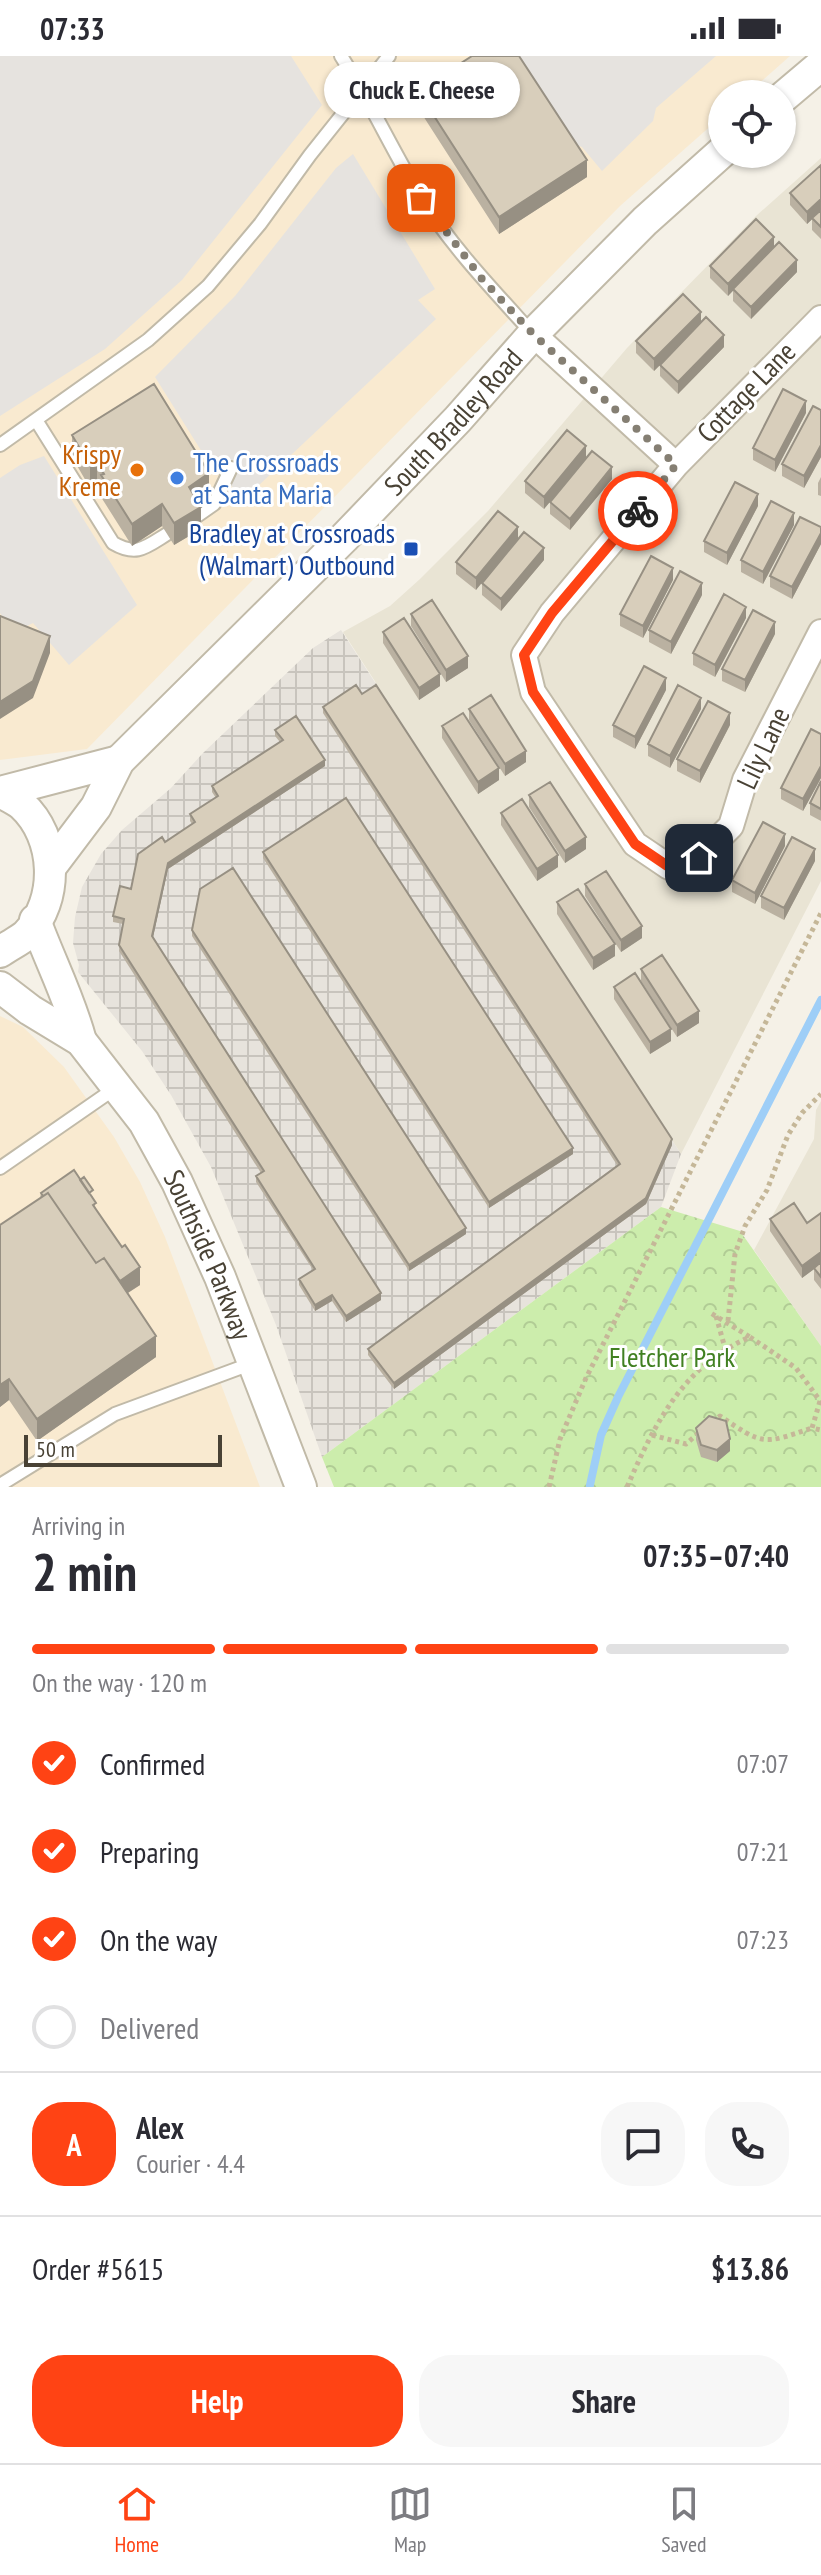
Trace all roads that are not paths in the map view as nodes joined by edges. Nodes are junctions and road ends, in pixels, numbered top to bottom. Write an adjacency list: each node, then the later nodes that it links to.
1 (341, 56): 5 (lane)
2 (389, 56): 5 (lane)
3 (821, 65): 4 (street)
4 (796, 86)
5 (362, 89): 8 (lane); 9 (lane)
6 (708, 165): 8 (street, South Bradley Road)
7 (821, 318): 11 (street, Cottage Lane)
8 (533, 334): 11 (street); 16 (street, South Bradley Road)
9 (36, 420): 10 (lane); 14 (lane)
10 (0, 445)
11 (676, 465): 18 (street, Cottage Lane)
12 (231, 468): 13 (lane)
13 (194, 518)
14 (167, 534)
15 (821, 632): 18 (street, Lily Lane)
16 (119, 761): 17 (street); 19 (street, South Bradley Road)
17 (0, 792): 19 (street)
18 (699, 858)
19 (50, 868): 20 (street)
20 (35, 920): 21 (street); 23 (street, Southside Parkway)
21 (0, 952)
22 (0, 987): 23 (street, Southside Parkway)
23 (81, 1041): 24 (street, Southside Parkway)
24 (117, 1087): 25 (lane); 26 (street, Southside Parkway)
25 (0, 1168)
26 (253, 1363): 27 (lane); 28 (street, Southside Parkway)
27 (0, 1485)
28 (301, 1487)

